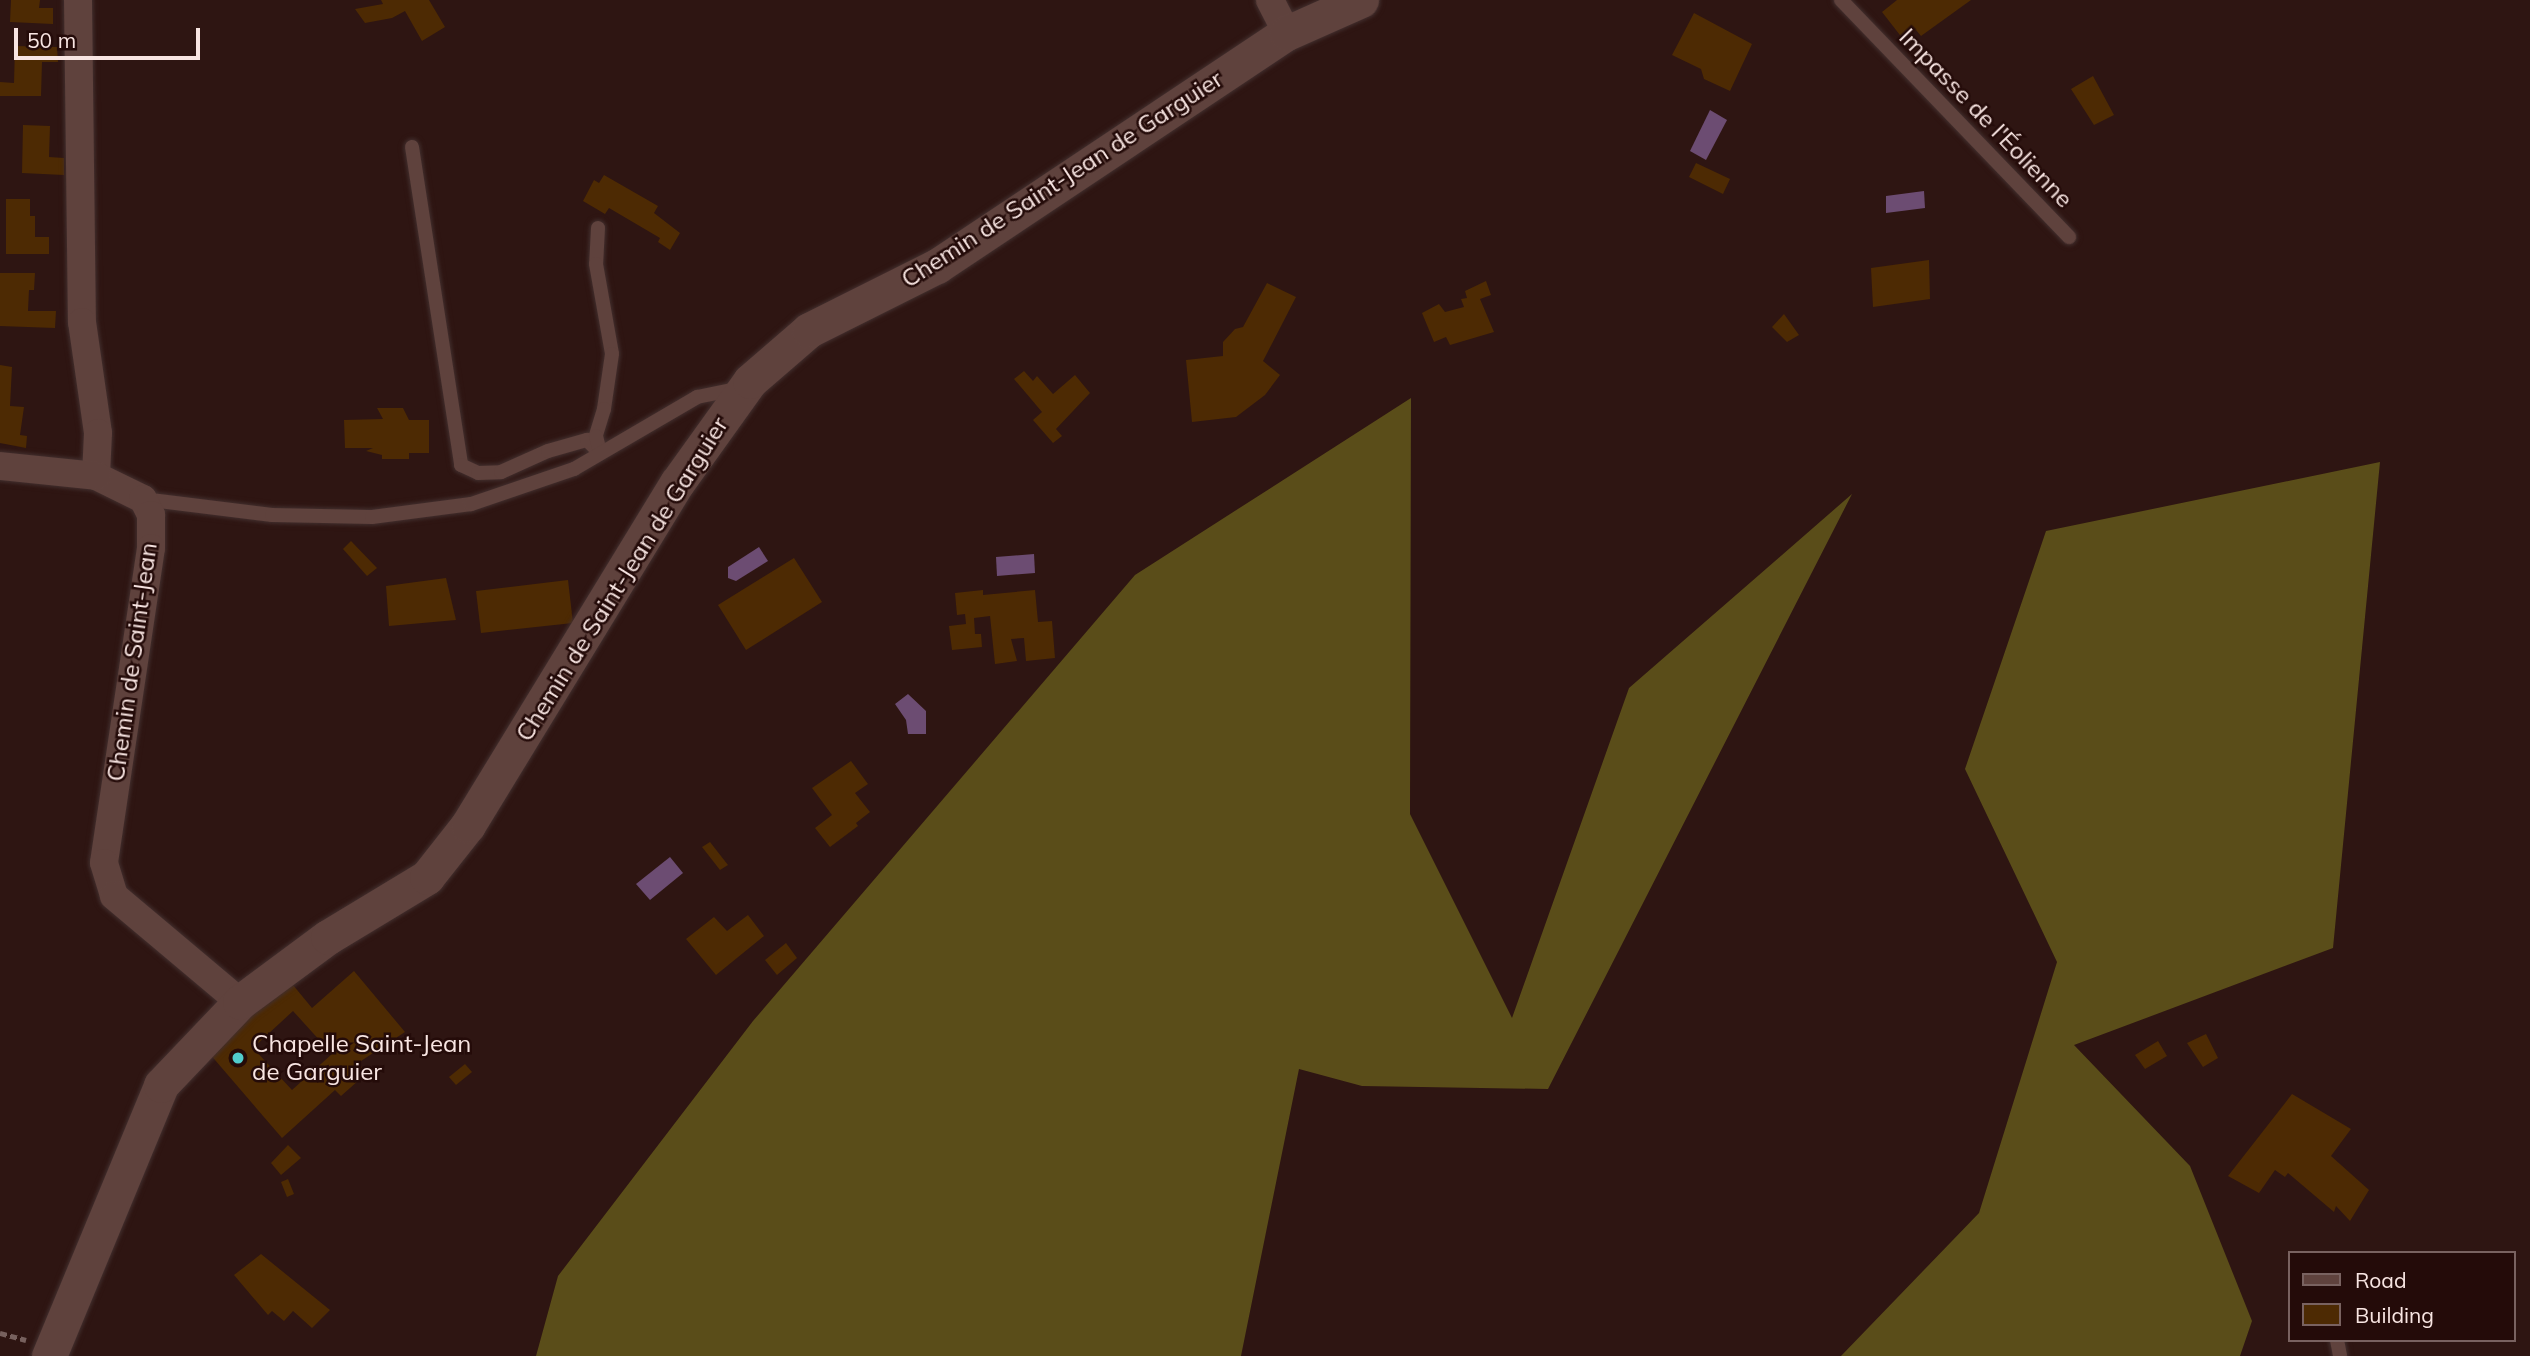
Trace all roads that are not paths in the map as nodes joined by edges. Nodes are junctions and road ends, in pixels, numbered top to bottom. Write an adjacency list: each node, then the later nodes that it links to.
1 (78, 0): 12 (street)
2 (1269, 0): 5 (street)
3 (1361, 0): 5 (street, Chemin de Saint-Jean de Garguier)
4 (1841, 0): 8 (lane, Impasse de l'Éolienne)
5 (1287, 33): 9 (street, Chemin de Saint-Jean de Garguier)
6 (412, 147): 10 (lane)
7 (598, 228): 10 (lane)
8 (2069, 237)
9 (745, 388): 10 (lane); 14 (street, Chemin de Saint-Jean de Garguier)
10 (600, 453): 13 (lane)
11 (0, 466): 12 (street)
12 (96, 476): 13 (street)
13 (143, 499): 14 (street, Chemin de Saint-Jean)
14 (240, 1002): 15 (street, Chemin de Saint-Jean de Garguier)
15 (49, 1356)

